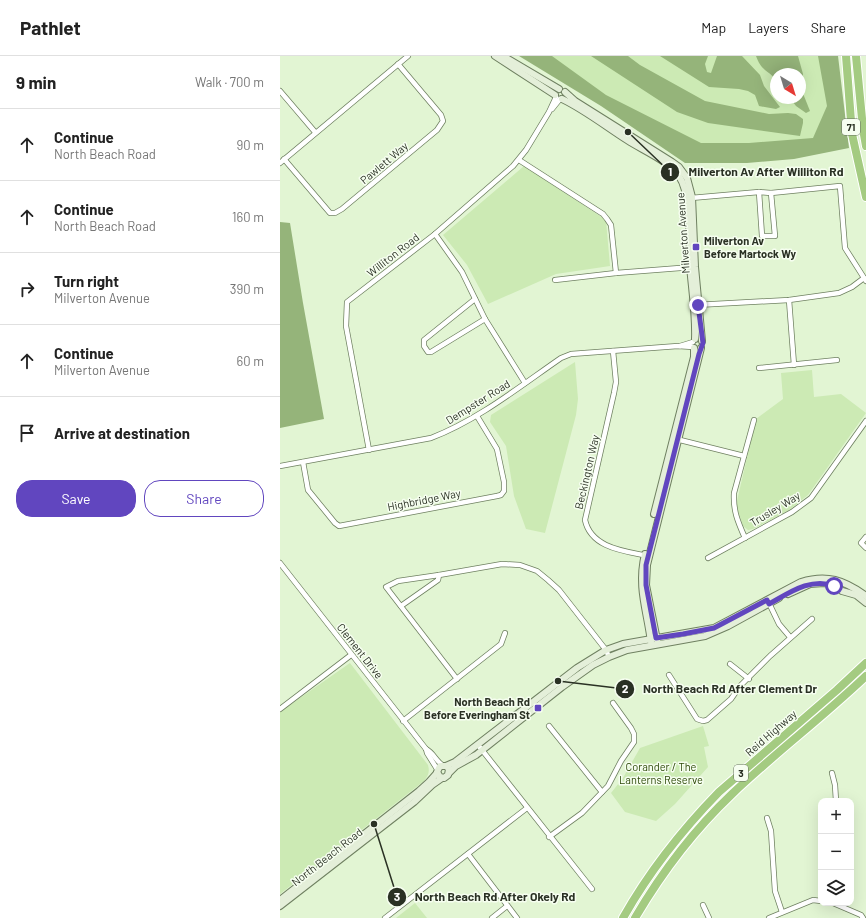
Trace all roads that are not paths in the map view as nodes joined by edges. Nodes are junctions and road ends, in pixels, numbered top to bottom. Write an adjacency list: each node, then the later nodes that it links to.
1 (408, 56): 6 (street)
2 (495, 56): 10 (main road, Milverton Avenue)
3 (503, 56): 7 (main road)
4 (846, 56): 17 (highway, 71)
5 (856, 56): 12 (highway, 71)
6 (398, 64): 11 (street); 14 (street, Pawlett Way)
7 (559, 89): 9 (main road); 10 (main road)
8 (280, 90): 11 (street)
9 (565, 92): 10 (main road); 18 (main road, Milverton Avenue)
10 (558, 98): 13 (street, Williton Road); 18 (main road, Milverton Avenue)
11 (315, 132): 14 (street)
12 (866, 146)
13 (519, 160): 19 (street, Williton Road); 21 (street)
14 (282, 161)
15 (759, 192): 16 (street); 16 (street); 18 (street)
16 (771, 193): 22 (street)
17 (866, 197)
18 (689, 198): 20 (main road, Milverton Avenue)
19 (435, 234): 24 (street); 39 (street, Williton Road)
20 (693, 268): 21 (street); 26 (main road, Milverton Avenue)
21 (616, 273): 23 (street)
22 (865, 279): 25 (street)
23 (555, 280)
24 (475, 299): 27 (street); 27 (street)
25 (789, 300): 26 (street); 32 (street)
26 (696, 305): 28 (main road, Milverton Avenue); 29 (main road, Milverton Avenue)
27 (485, 319): 34 (street)
28 (693, 344): 29 (main road); 29 (main road); 30 (street, Dempster Road); 38 (main road, Milverton Avenue)
29 (702, 344): 38 (main road, Milverton Avenue)
30 (613, 351): 34 (street, Dempster Road); 46 (street, Beckington Way)
31 (837, 360): 32 (street)
32 (794, 365): 33 (street)
33 (758, 368)
34 (525, 383): 35 (street, Dempster Road)
35 (477, 416): 39 (street, Dempster Road); 41 (street, Highbridge Way)
36 (754, 420): 40 (street)
37 (866, 421): 44 (street, Trusley Way)
38 (676, 439): 40 (street); 46 (main road, Milverton Avenue)
39 (370, 450): 41 (street, Dempster Road)
40 (744, 456): 44 (street)
41 (303, 462): 42 (street, Dempster Road)
42 (280, 466)
43 (866, 537): 45 (street)
44 (745, 538): 47 (street, Trusley Way)
45 (866, 548)
46 (646, 556): 57 (main road, Milverton Avenue)
47 (708, 558)
48 (280, 563): 59 (street, Clement Drive)
49 (439, 575): 53 (street); 53 (street); 58 (street)
50 (866, 596): 51 (main road)
51 (768, 602): 52 (main road); 56 (street); 57 (main road)
52 (866, 603)
53 (401, 606): 65 (street)
54 (812, 618): 56 (street)
55 (505, 633): 65 (street)
56 (790, 637): 66 (street)
57 (654, 641): 58 (main road); 60 (main road)
58 (606, 650): 60 (street); 71 (main road)
59 (351, 655): 68 (street); 69 (street, Clement Drive)
60 (609, 657): 73 (main road)
61 (866, 663): 97 (highway, Reid Highway / 3)
62 (730, 664): 66 (street)
63 (669, 675): 66 (street)
64 (866, 676): 87 (highway, Reid Highway / 3)
65 (456, 679): 69 (street)
66 (749, 679)
67 (613, 703): 79 (street)
68 (280, 709)
69 (403, 721): 72 (street, Clement Drive)
70 (549, 726): 79 (street)
71 (478, 745): 73 (street); 74 (main road)
72 (426, 749): 74 (street, Clement Drive); 75 (street, Clement Drive)
73 (482, 750): 76 (main road); 81 (street)
74 (445, 766): 75 (main road); 76 (main road)
75 (437, 771): 78 (main road); 86 (main road, North Beach Road)
76 (449, 773): 78 (main road)
77 (832, 773): 80 (street)
78 (442, 778): 90 (main road, North Beach Road)
79 (602, 792): 83 (street)
80 (836, 798)
81 (527, 808): 83 (street); 84 (street)
82 (767, 818): 93 (street)
83 (549, 836): 85 (street)
84 (468, 854): 91 (street); 94 (street)
85 (592, 889)
86 (280, 900)
87 (645, 900): 98 (highway, Reid Highway / 3); 99 (highway)
88 (818, 901): 93 (street)
89 (703, 905): 100 (street)
90 (280, 906)
91 (507, 906): 95 (street); 96 (street)
92 (842, 906): 102 (street)
93 (782, 912): 101 (street)
94 (385, 918)
95 (492, 918)
96 (517, 918)
97 (623, 918)
98 (635, 918)
99 (641, 918)
100 (709, 918)
101 (769, 918)
102 (863, 918)

